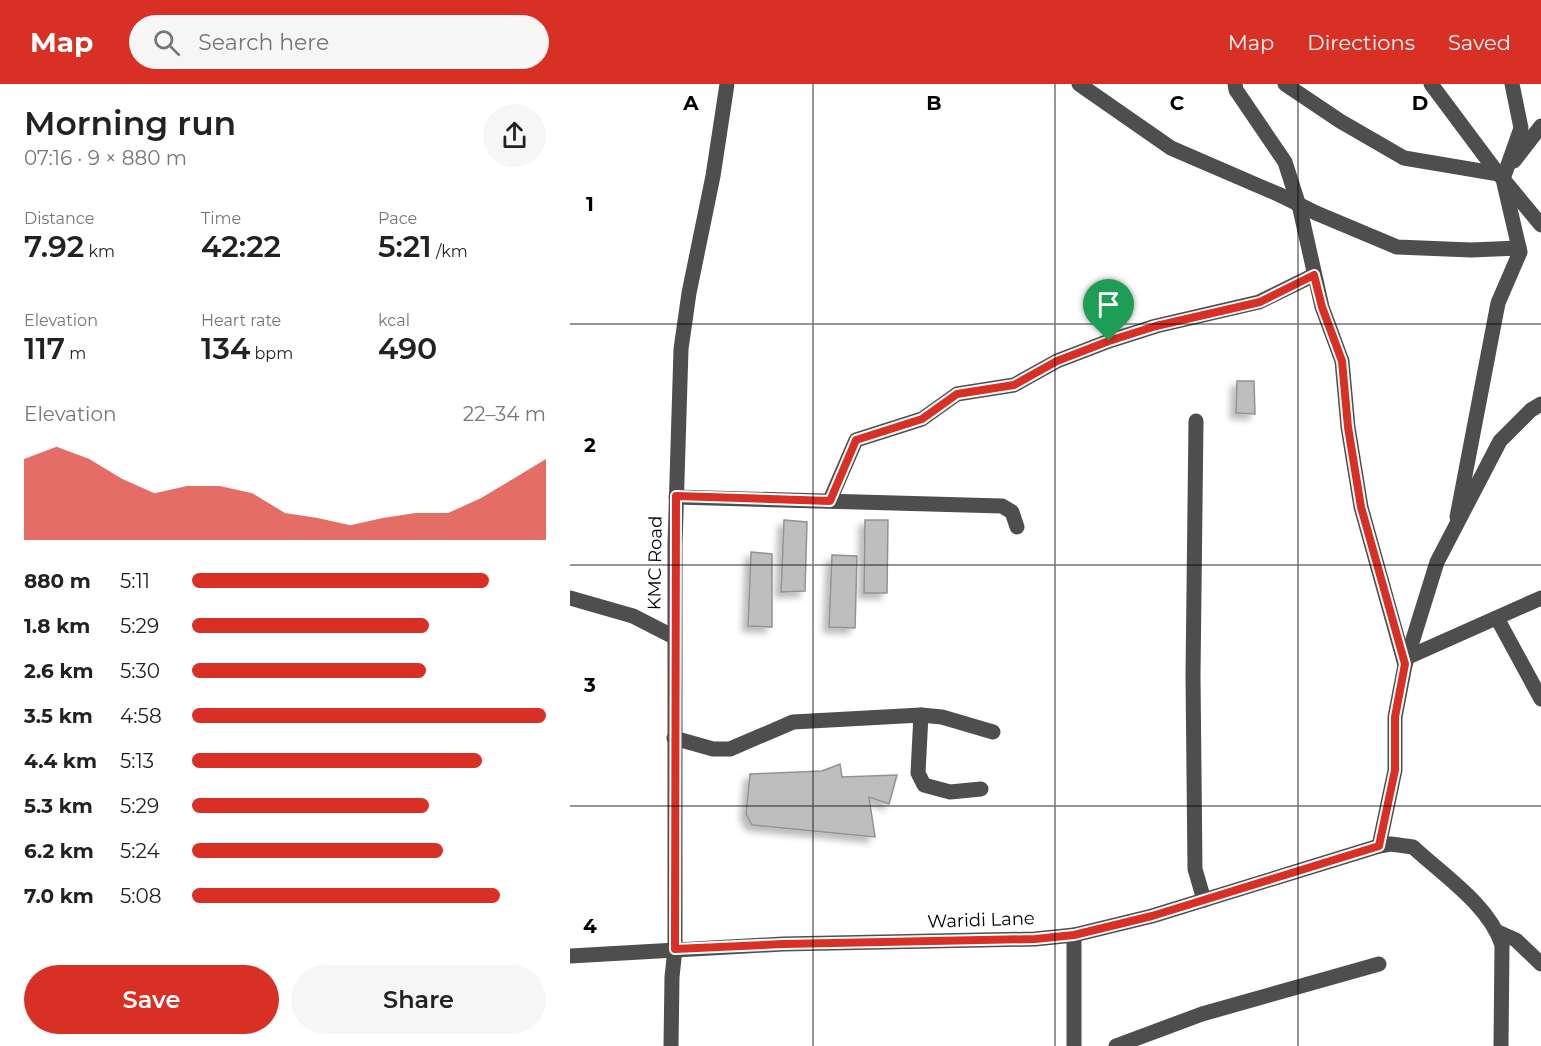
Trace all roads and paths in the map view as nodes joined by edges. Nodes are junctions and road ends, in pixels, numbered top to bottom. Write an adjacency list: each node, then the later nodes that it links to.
1 (728, 84): 14 (street, KMC Road)
2 (1078, 84): 10 (street, bridge)
3 (1235, 84): 11 (street)
4 (1285, 84): 8 (street)
5 (1431, 84): 8 (street)
6 (1512, 84): 8 (street)
7 (1541, 126): 8 (street)
8 (1503, 174): 9 (street); 10 (street)
9 (1541, 225)
10 (1519, 248): 16 (street)
11 (1314, 275): 15 (street); 22 (street)
12 (1541, 405): 16 (street)
13 (1196, 421): 29 (street)
14 (676, 496): 15 (street); 21 (street, KMC Road)
15 (830, 501): 17 (street)
16 (1456, 526): 22 (street)
17 (1017, 527)
18 (570, 598): 21 (street)
19 (1541, 598): 20 (street)
20 (1497, 618): 22 (street); 23 (street)
21 (674, 637): 26 (street, KMC Road)
22 (1406, 661): 28 (street)
23 (1541, 699)
24 (921, 715): 25 (street); 26 (street); 27 (street)
25 (993, 732)
26 (674, 738): 32 (street, KMC Road)
27 (981, 789)
28 (1379, 846): 29 (street, Waridi Lane); 30 (street, Waridi Lane)
29 (1204, 900): 31 (street, Waridi Lane)
30 (1498, 932): 35 (street, Waridi Lane); 39 (street)
31 (1074, 935): 32 (street, Waridi Lane); 37 (street)
32 (675, 949): 33 (street, Waridi Lane); 36 (street, KMC Road)
33 (570, 956)
34 (1379, 964): 38 (street)
35 (1541, 964)
36 (671, 1046)
37 (1074, 1046)
38 (1116, 1046)
39 (1502, 1046)

